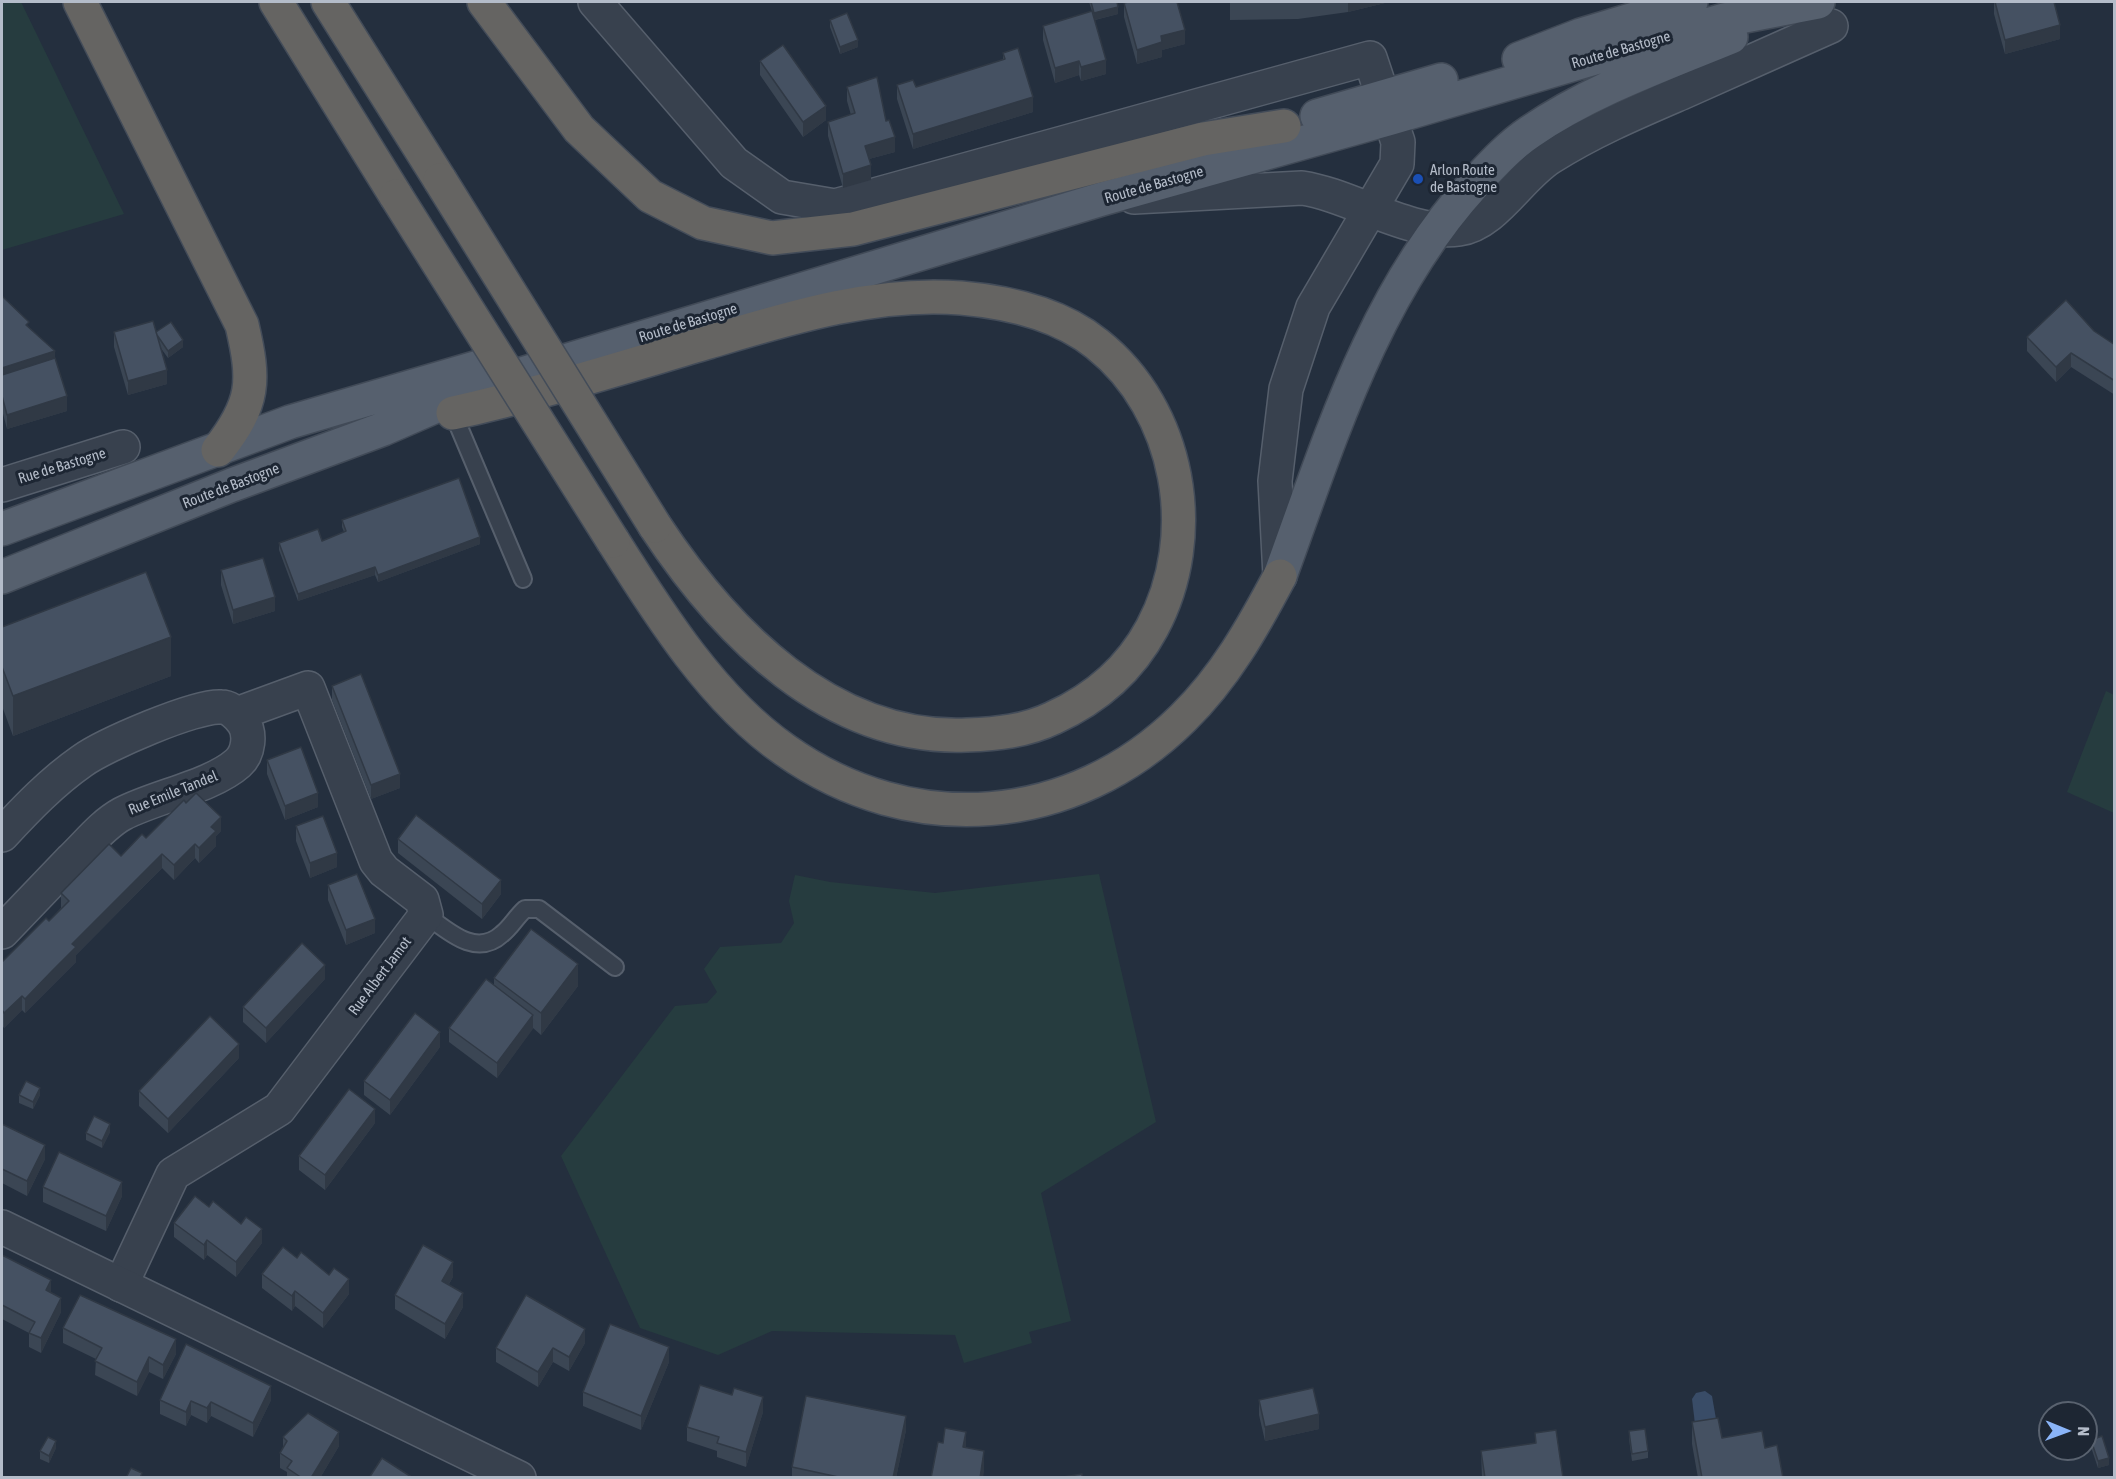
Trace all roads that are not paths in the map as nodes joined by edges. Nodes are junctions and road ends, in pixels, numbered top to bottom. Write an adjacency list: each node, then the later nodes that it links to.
1 (80, 2): 16 (highway)
2 (276, 2): 19 (highway, bridge)
3 (328, 2): 13 (highway, bridge)
4 (484, 2): 9 (highway)
5 (595, 2): 8 (street)
6 (1691, 2): 8 (main road, Route de Bastogne)
7 (1823, 10): 8 (main road, Route de Bastogne); 12 (main road)
8 (1387, 107): 9 (main road, Route de Bastogne); 10 (main road, Route de Bastogne); 11 (street)
9 (1284, 126): 16 (main road, Route de Bastogne)
10 (1102, 199): 11 (street); 14 (main road, Route de Bastogne)
11 (1371, 210): 12 (street); 19 (street)
12 (1436, 229): 19 (main road)
13 (453, 413): 14 (main road); 21 (lane)
14 (383, 429): 20 (main road, Route de Bastogne)
15 (123, 447): 17 (street, Rue de Bastogne)
16 (218, 450): 18 (main road, Route de Bastogne)
17 (2, 485)
18 (2, 530)
19 (1280, 576)
20 (2, 577)
21 (523, 579)
22 (237, 714): 23 (street); 24 (street); 25 (street, Rue Emile Tandel)
23 (2, 835)
24 (426, 915): 26 (lane); 28 (street, Rue Albert Jamot)
25 (2, 932)
26 (615, 967)
27 (2, 1227): 28 (street)
28 (121, 1285): 29 (street)
29 (519, 1478)

